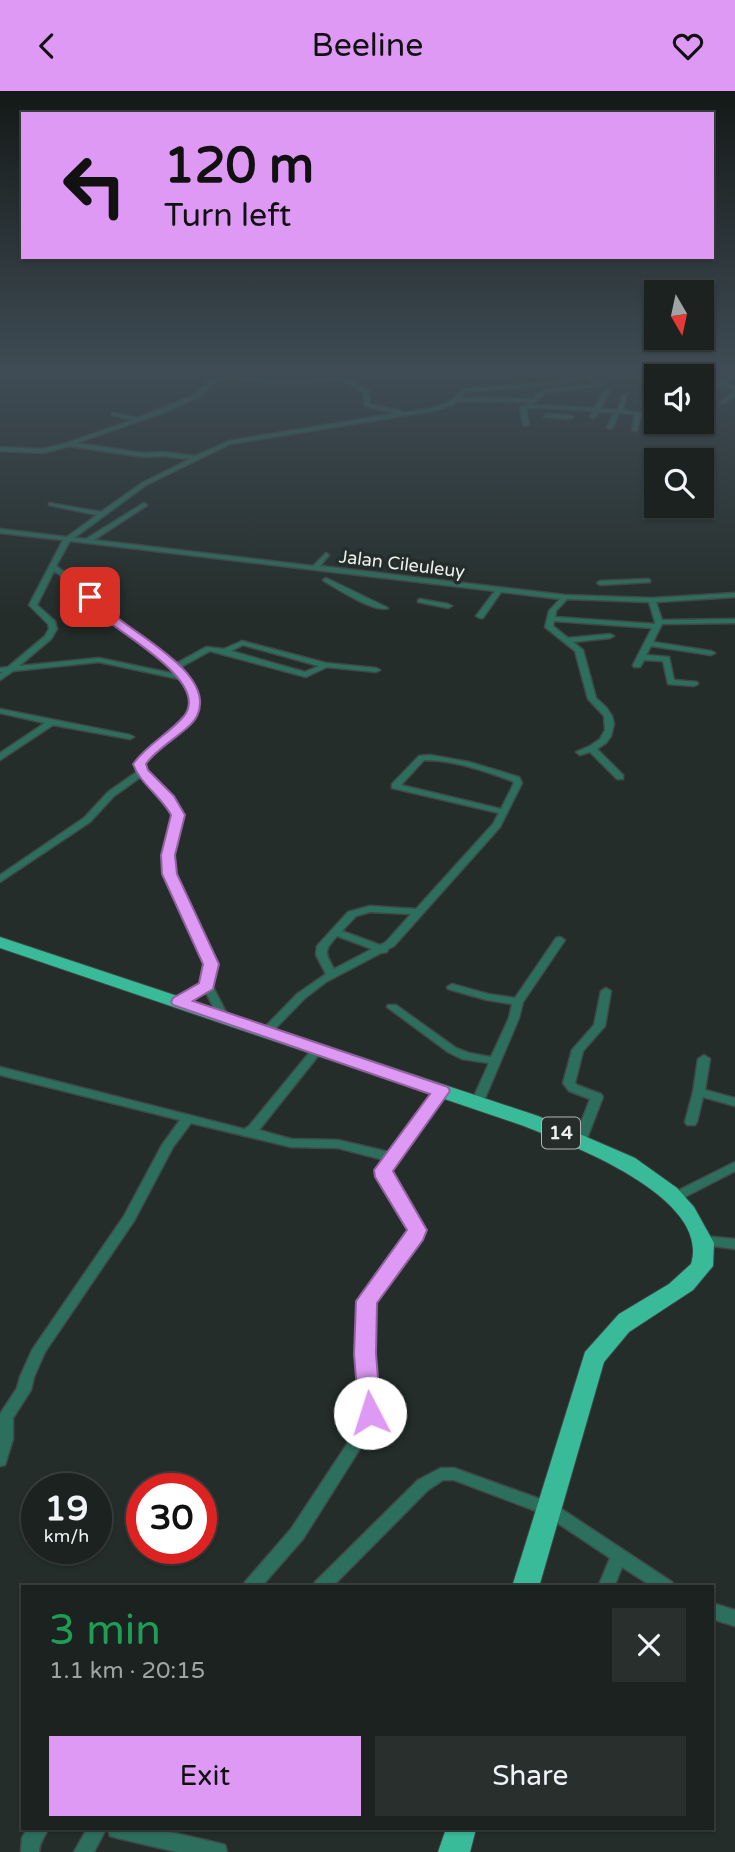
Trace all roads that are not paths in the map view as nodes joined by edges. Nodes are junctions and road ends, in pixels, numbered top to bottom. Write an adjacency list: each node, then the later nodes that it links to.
1 (131, 453): 3 (street)
2 (208, 453): 3 (street)
3 (198, 458): 6 (street)
4 (51, 504): 6 (street)
5 (144, 505): 9 (street)
6 (102, 515): 8 (street)
7 (0, 531): 8 (street, Jalan Cileuleuy)
8 (66, 541): 9 (street, Jalan Cileuleuy); 11 (street)
9 (86, 542): 12 (street, Jalan Cileuleuy)
10 (326, 555): 12 (street)
11 (52, 566): 36 (street); 37 (street)
12 (314, 568): 13 (street, Jalan Cileuleuy)
13 (338, 572): 18 (street, Jalan Cileuleuy); 23 (street)
14 (648, 581): 19 (street)
15 (499, 590): 17 (street, Jalan Cileuleuy); 18 (street, Jalan Cileuleuy); 25 (street)
16 (732, 595): 21 (street, Jalan Cileuleuy); 22 (street)
17 (565, 597): 19 (street, Jalan Cileuleuy); 26 (street)
18 (450, 598): 20 (street)
19 (607, 599): 24 (street, Jalan Cileuleuy)
20 (420, 600)
21 (652, 600): 24 (street, Jalan Cileuleuy); 28 (street)
22 (735, 606)
23 (384, 608)
24 (619, 612): 26 (street); 28 (street)
25 (480, 616)
26 (551, 619): 30 (street)
27 (735, 621): 28 (street)
28 (658, 624): 31 (street)
29 (610, 636): 30 (street)
30 (566, 640): 47 (street)
31 (648, 643): 33 (street); 43 (street)
32 (222, 651): 34 (street); 36 (street); 38 (street)
33 (712, 653)
34 (299, 658): 35 (street); 38 (street)
35 (326, 665): 38 (street); 40 (street)
36 (176, 667): 42 (street)
37 (11, 669): 39 (street); 41 (street); 42 (street)
38 (283, 669)
39 (0, 670)
40 (376, 670)
41 (0, 678)
42 (187, 679): 50 (street)
43 (694, 684)
44 (0, 711): 45 (street)
45 (51, 722): 46 (street); 49 (street)
46 (130, 737)
47 (593, 750): 48 (street); 51 (street)
48 (580, 752)
49 (0, 757)
50 (142, 772): 53 (street); 60 (street)
51 (620, 777)
52 (504, 812): 52 (street); 54 (street)
53 (0, 879)
54 (420, 912): 55 (street); 58 (street)
55 (335, 932): 58 (street); 59 (street)
56 (560, 940): 64 (street)
57 (0, 942): 63 (highway, 14)
58 (383, 950): 59 (street)
59 (331, 973): 67 (street)
60 (207, 985): 63 (street); 66 (street)
61 (452, 987): 64 (street)
62 (606, 991): 79 (street)
63 (179, 1002): 66 (highway, 14)
64 (518, 1002): 70 (street)
65 (392, 1007): 70 (street)
66 (223, 1016): 67 (highway, 14)
67 (267, 1031): 68 (highway, 14)
68 (318, 1049): 72 (highway, 14); 78 (street)
69 (704, 1059): 73 (street)
70 (495, 1061): 75 (street)
71 (0, 1071): 76 (street)
72 (442, 1091): 75 (highway, 14); 80 (street)
73 (699, 1092): 74 (street); 77 (street)
74 (735, 1102)
75 (477, 1103): 79 (highway, 14)
76 (188, 1118): 78 (street); 85 (street)
77 (691, 1122)
78 (250, 1132): 80 (street)
79 (580, 1141): 82 (highway, 14)
80 (391, 1157): 88 (street)
81 (735, 1166): 82 (street)
82 (675, 1197): 83 (highway, 14)
83 (703, 1241): 84 (street); 86 (highway)
84 (735, 1244)
85 (0, 1460)
86 (549, 1509): 87 (street); 89 (street); 90 (highway)
87 (619, 1555): 91 (street); 92 (street)
88 (253, 1585)
89 (323, 1585)
90 (527, 1585)
91 (607, 1585)
92 (663, 1585)
93 (714, 1612): 94 (street)
94 (735, 1618)
95 (38, 1830): 99 (street)
96 (96, 1830): 100 (street)
97 (121, 1830): 101 (street)
98 (460, 1830): 102 (highway)
99 (30, 1852)
100 (83, 1852)
101 (218, 1852)
102 (454, 1852)

